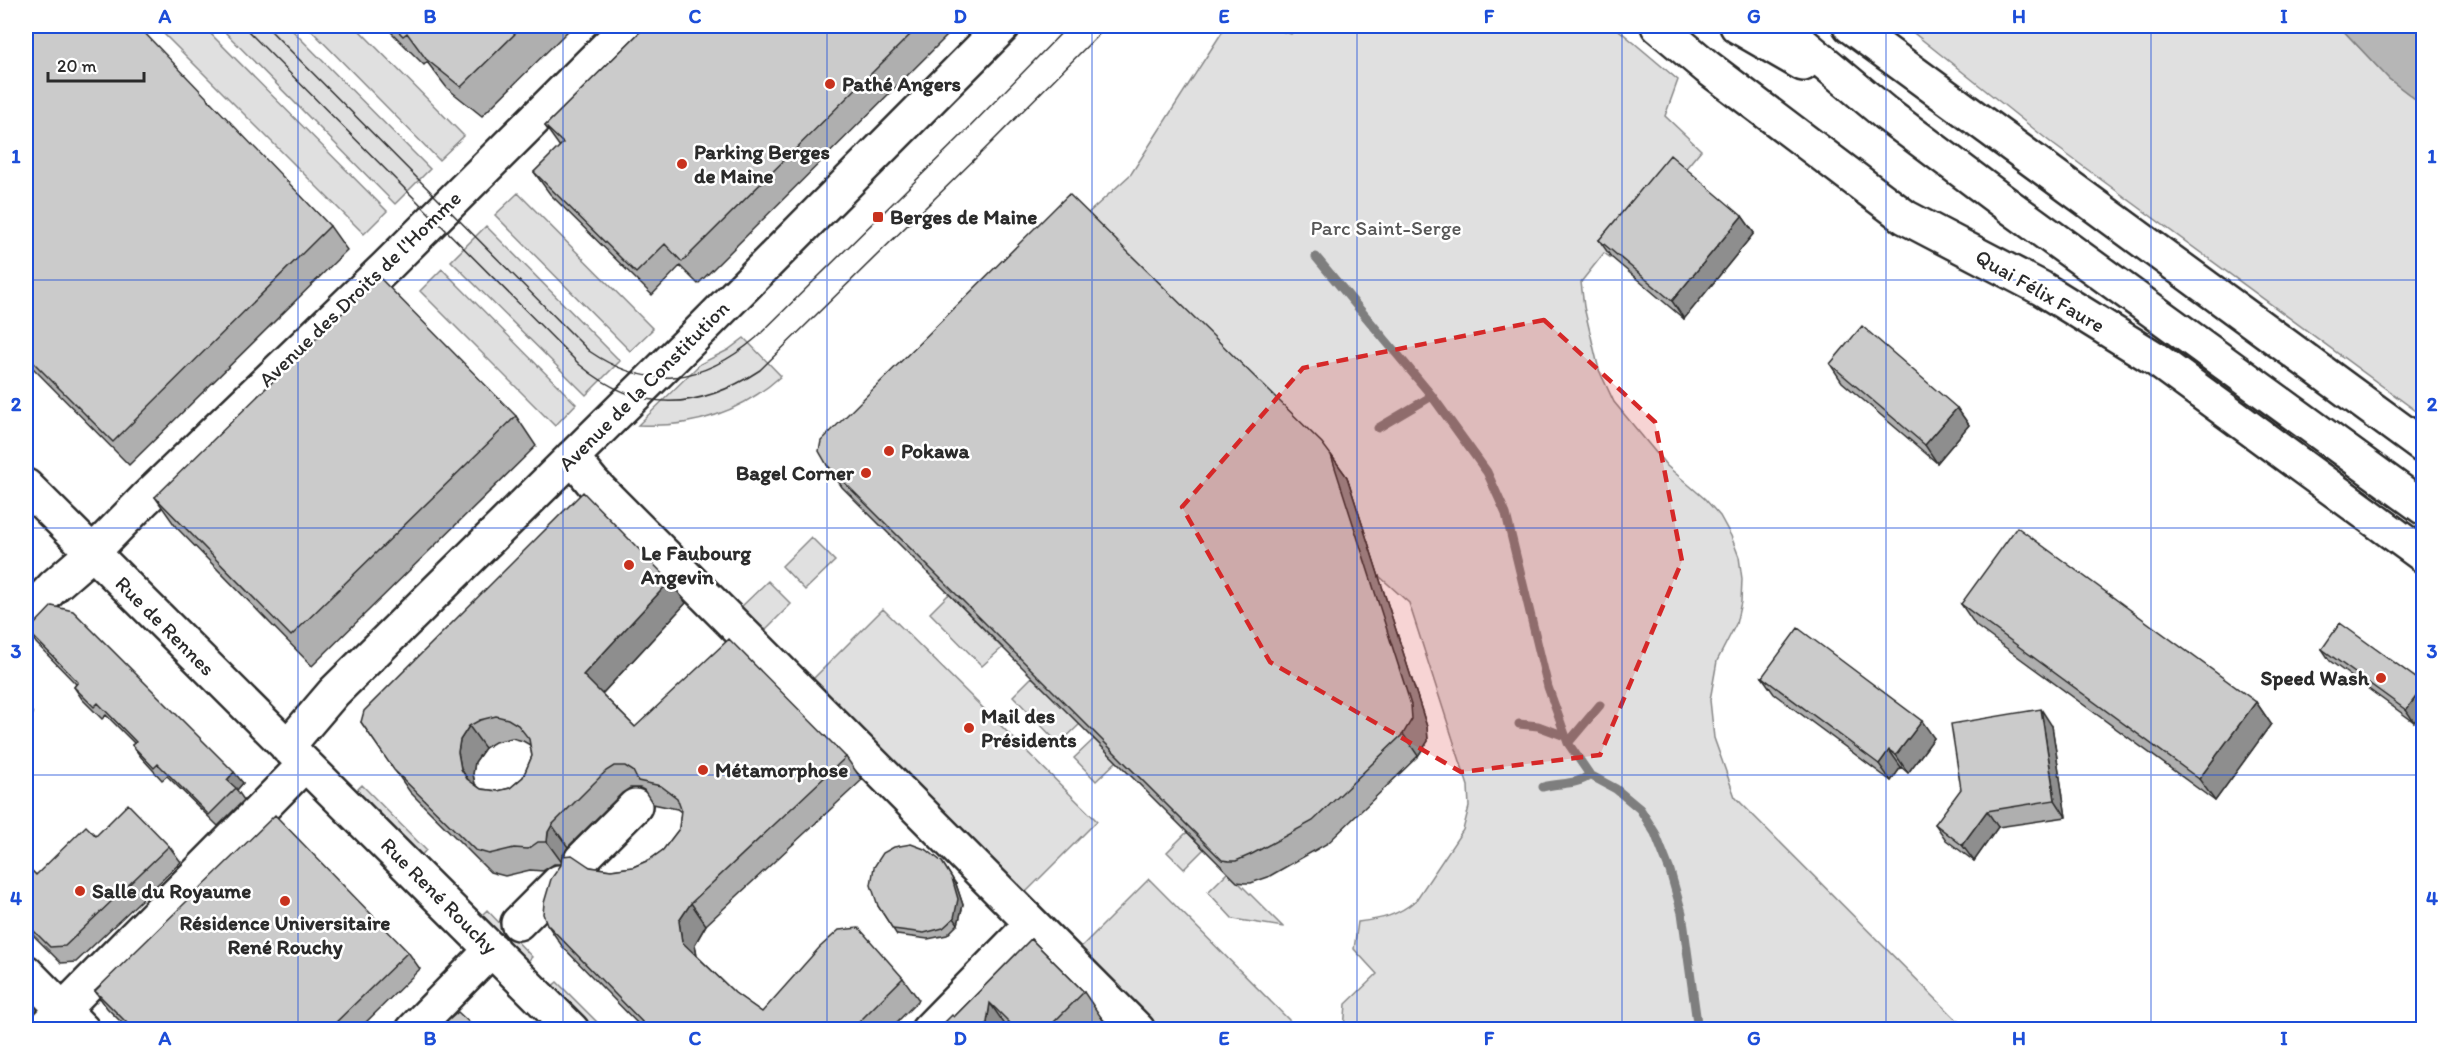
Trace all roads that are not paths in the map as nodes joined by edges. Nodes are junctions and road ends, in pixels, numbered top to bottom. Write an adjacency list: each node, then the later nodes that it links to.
1 (628, 26): 14 (main road, Avenue des Droits de l'Homme)
2 (1003, 26): 11 (main road, Avenue de la Constitution)
3 (1658, 26): 8 (main road, Quai Félix Faure)
4 (1694, 26): 8 (main road)
5 (1737, 26): 9 (main road)
6 (1781, 26): 9 (main road, Quai Félix Faure)
7 (1851, 26): 10 (main road)
8 (1707, 67): 15 (main road, Quai Félix Faure)
9 (1886, 113): 13 (main road, Quai Félix Faure)
10 (2424, 447)
11 (572, 457): 17 (main road, Avenue de la Constitution); 27 (main road)
12 (26, 486): 14 (main road, Rue de Rennes)
13 (2424, 508)
14 (92, 553): 16 (main road, Avenue des Droits de l'Homme); 17 (main road, Rue de Rennes)
15 (2424, 556)
16 (26, 616)
17 (295, 756): 21 (main road, Rue René Rouchy); 23 (main road, Avenue de la Constitution)
18 (634, 806): 19 (main road)
19 (518, 923)
20 (1023, 933): 26 (main road)
21 (492, 949): 24 (main road); 25 (main road, Rue René Rouchy)
22 (26, 972): 23 (main road)
23 (62, 1023)
24 (413, 1029)
25 (572, 1029)
26 (928, 1029)
27 (1138, 1029)

